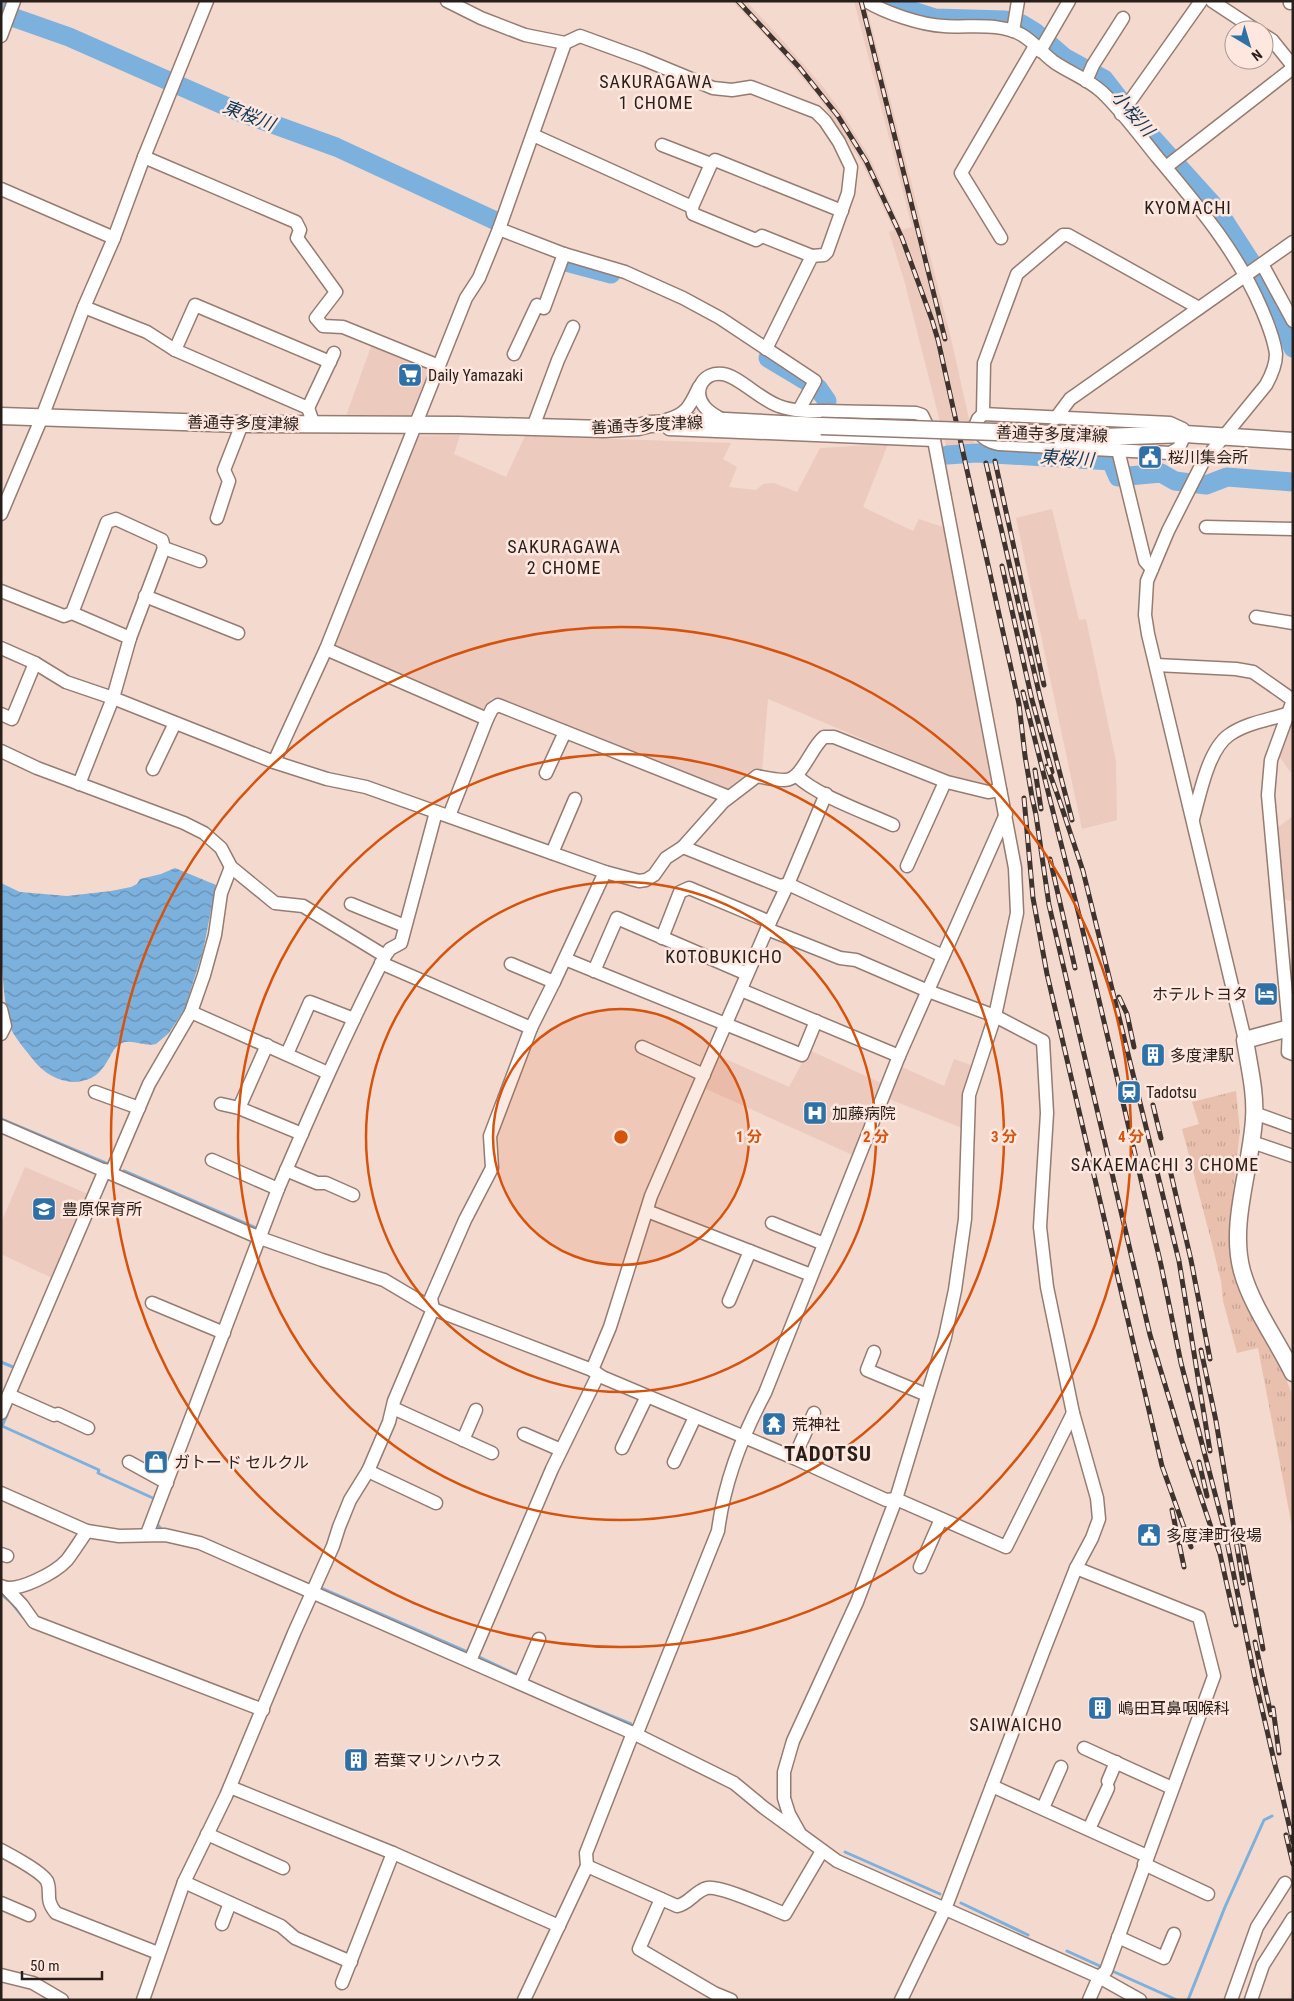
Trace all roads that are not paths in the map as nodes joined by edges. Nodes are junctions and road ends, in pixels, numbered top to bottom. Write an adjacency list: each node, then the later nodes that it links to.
1 (207, 1): 21 (street)
2 (447, 1): 13 (street)
3 (866, 1): 11 (street)
4 (1018, 1): 11 (street)
5 (1069, 1): 15 (street)
6 (1201, 1): 18 (street)
7 (1212, 1): 10 (street)
8 (11, 10): 12 (street)
9 (1124, 18): 17 (street)
10 (1241, 20)
11 (1015, 25): 15 (street)
12 (1, 36)
13 (566, 43): 19 (street); 26 (street)
14 (1274, 43): 16 (street)
15 (1041, 45): 17 (street); 29 (street)
16 (1293, 67): 22 (street)
17 (1089, 74): 18 (street)
18 (1124, 109): 22 (street)
19 (533, 135): 25 (street); 27 (street)
20 (662, 145): 23 (street)
21 (144, 157): 28 (street); 41 (street)
22 (1171, 163): 33 (street)
23 (711, 164): 25 (street); 26 (street)
24 (1, 188): 28 (street)
25 (692, 207): 32 (street)
26 (842, 211): 32 (street)
27 (499, 229): 31 (street); 41 (street)
28 (114, 238): 34 (street)
29 (1001, 238)
30 (1293, 242): 33 (street)
31 (564, 254): 38 (street); 40 (street)
32 (812, 256): 38 (street)
33 (1255, 269): 35 (street); 36 (street); 56 (street)
34 (84, 307): 39 (street); 47 (street)
35 (1199, 308): 45 (street); 53 (street)
36 (1293, 321)
37 (573, 327): 54 (street)
38 (766, 349): 44 (street)
39 (175, 350): 43 (street); 43 (street)
40 (514, 354)
41 (439, 366): 51 (street)
42 (699, 386): 44 (street); 48 (street); 52 (street)
43 (308, 408): 50 (street)
44 (799, 410): 57 (street)
45 (983, 414): 53 (street); 59 (street)
46 (1, 416): 47 (main road, 善通寺多度津線)
47 (42, 417): 49 (main road, 善通寺多度津線); 60 (street)
48 (725, 421): 52 (main road, 善通寺多度津線); 53 (main road, 善通寺多度津線, bridge)
49 (242, 424): 50 (main road, 善通寺多度津線); 61 (street)
50 (314, 425): 51 (main road, 善通寺多度津線)
51 (415, 426): 54 (main road, 善通寺多度津線); 75 (street)
52 (644, 426): 54 (main road, 善通寺多度津線); 57 (street)
53 (1055, 427): 55 (main road, 善通寺多度津線)
54 (533, 428)
55 (1185, 434): 56 (main road, 善通寺多度津線); 59 (street)
56 (1224, 437): 58 (main road, 善通寺多度津線); 66 (street)
57 (934, 440): 92 (street)
58 (1293, 441)
59 (1118, 450): 66 (street)
60 (1, 514)
61 (217, 518)
62 (1206, 527): 63 (street)
63 (1293, 529)
64 (164, 548): 65 (street); 68 (street); 69 (street)
65 (200, 561)
66 (1152, 569): 77 (street)
67 (1, 591): 69 (street)
68 (144, 596): 72 (street); 73 (street)
69 (72, 613): 73 (street)
70 (1256, 617): 71 (street)
71 (1293, 623)
72 (238, 633)
73 (130, 638): 78 (street)
74 (1, 648): 76 (street)
75 (326, 650): 82 (street); 86 (street)
76 (35, 663): 78 (street); 80 (street)
77 (1156, 665): 79 (street); 99 (street)
78 (113, 698): 83 (street); 91 (street)
79 (1293, 700): 81 (street)
80 (1, 714)
81 (1287, 714): 99 (street); 126 (street)
82 (487, 719): 84 (street); 98 (street)
83 (175, 723): 86 (street); 87 (street)
84 (565, 732): 88 (street); 94 (street)
85 (1, 751): 91 (street)
86 (274, 762): 96 (street)
87 (153, 769)
88 (546, 773)
89 (797, 776): 90 (street); 93 (street); 94 (street)
90 (945, 782): 92 (street); 103 (street)
91 (79, 784): 104 (street)
92 (1000, 790): 97 (street)
93 (826, 794): 100 (street); 106 (street)
94 (729, 798): 101 (street)
95 (575, 799): 102 (street)
96 (436, 812): 98 (street); 109 (street)
97 (1006, 814): 111 (street); 122 (street)
98 (449, 816): 102 (street)
99 (1192, 820): 129 (street)
100 (893, 826)
101 (683, 847): 105 (street); 106 (street)
102 (552, 853): 105 (street)
103 (907, 866)
104 (230, 867): 112 (street); 121 (street)
105 (605, 872): 113 (street)
106 (788, 884): 108 (street); 111 (street)
107 (351, 904): 109 (street)
108 (768, 925): 110 (street); 116 (street); 119 (street)
109 (405, 926): 112 (street)
110 (662, 938): 115 (street); 116 (street)
111 (943, 956): 119 (street)
112 (383, 959): 123 (street); 127 (street)
113 (565, 959): 115 (street); 117 (street)
114 (511, 964): 117 (street)
115 (594, 971): 125 (street)
116 (747, 974): 118 (street)
117 (554, 982): 127 (street)
118 (741, 990): 124 (street); 125 (street)
119 (928, 991): 122 (street); 134 (street)
120 (1, 1009): 128 (street)
121 (191, 1012): 130 (street); 139 (street)
122 (995, 1016): 165 (street); 171 (street)
123 (354, 1019): 132 (street); 135 (street)
124 (816, 1021): 125 (street); 134 (street)
125 (726, 1024): 136 (street)
126 (1291, 1027): 129 (main road); 133 (street)
127 (531, 1028): 160 (street)
128 (1, 1034)
129 (1245, 1040): 141 (main road)
130 (267, 1045): 132 (street); 140 (street)
131 (642, 1048): 136 (street)
132 (287, 1054): 135 (street)
133 (1293, 1054)
134 (899, 1056): 155 (street)
135 (328, 1073): 144 (street)
136 (704, 1074): 152 (street)
137 (95, 1092): 139 (street)
138 (222, 1104): 140 (street)
139 (139, 1108): 149 (street)
140 (239, 1108): 144 (street)
141 (1254, 1113): 143 (street); 145 (main road)
142 (1, 1126): 149 (street)
143 (1293, 1127)
144 (302, 1134): 148 (street)
145 (1252, 1142): 146 (street); 164 (main road)
146 (1293, 1156)
147 (212, 1160): 150 (street)
148 (286, 1170): 150 (street); 151 (street)
149 (108, 1171): 154 (street); 167 (street)
150 (278, 1189): 154 (street)
151 (352, 1195)
152 (647, 1211): 156 (street); 163 (street)
153 (772, 1223): 155 (street)
154 (260, 1238): 160 (street); 161 (street)
155 (824, 1244): 157 (street)
156 (750, 1251): 157 (street); 158 (street)
157 (811, 1275): 175 (street)
158 (729, 1300)
159 (152, 1302): 161 (street)
160 (433, 1308): 163 (street); 168 (street)
161 (224, 1333): 184 (street)
162 (874, 1352): 165 (street)
163 (595, 1372): 166 (street); 178 (street)
164 (1293, 1374)
165 (928, 1395): 186 (street)
166 (647, 1396): 172 (street); 177 (street)
167 (8, 1401): 173 (street)
168 (393, 1408): 176 (street); 183 (street)
169 (476, 1410): 176 (street)
170 (814, 1413): 180 (street)
171 (1073, 1413): 188 (street); 192 (street)
172 (695, 1416): 175 (street); 182 (street)
173 (88, 1428)
174 (524, 1434): 178 (street)
175 (745, 1438): 180 (street); 199 (street)
176 (463, 1440): 179 (street)
177 (622, 1448)
178 (561, 1450): 196 (street)
179 (492, 1453)
180 (794, 1458): 186 (street)
181 (129, 1462): 184 (street)
182 (674, 1462)
183 (368, 1471): 187 (street); 194 (street)
184 (168, 1483): 190 (street)
185 (1, 1493): 189 (street)
186 (896, 1499): 188 (street); 206 (street)
187 (436, 1503)
188 (941, 1519): 191 (street)
189 (87, 1531): 190 (street); 193 (street)
190 (146, 1534): 194 (street)
191 (920, 1567)
192 (1076, 1568): 203 (street); 205 (street)
193 (4, 1587): 198 (street)
194 (313, 1592): 196 (street); 198 (street)
195 (539, 1639): 197 (street)
196 (470, 1660): 197 (street)
197 (522, 1680): 199 (street)
198 (263, 1710): 204 (street)
199 (635, 1734): 208 (street); 216 (street)
200 (1084, 1748): 201 (street)
201 (1116, 1762): 205 (street); 209 (street)
202 (1062, 1767): 207 (street)
203 (992, 1786): 207 (street); 224 (street)
204 (230, 1787): 211 (street); 214 (street)
205 (1172, 1788): 215 (street)
206 (786, 1802): 208 (street); 210 (street)
207 (1043, 1808): 209 (street)
208 (769, 1811): 210 (street)
209 (1089, 1829): 215 (street)
210 (799, 1832): 213 (street)
211 (207, 1834): 217 (street); 218 (street)
212 (1, 1850): 231 (street)
213 (822, 1851): 221 (street); 224 (street)
214 (393, 1853): 228 (street); 232 (street)
215 (1146, 1860): 220 (street); 230 (street)
216 (587, 1866): 221 (street); 228 (street)
217 (283, 1868)
218 (184, 1882): 223 (street); 231 (street)
219 (1285, 1883): 243 (street)
220 (1208, 1894)
221 (661, 1899): 239 (street)
222 (1, 1903): 225 (street)
223 (230, 1903): 227 (street); 232 (street)
224 (945, 1909): 234 (street); 240 (street)
225 (29, 1915)
226 (1290, 1921): 244 (street)
227 (222, 1924)
228 (559, 1926): 238 (street)
229 (1174, 1934): 230 (street)
230 (1118, 1937): 234 (street)
231 (158, 1953): 237 (street)
232 (351, 1962): 235 (street)
233 (1, 1974): 236 (street)
234 (1099, 1977): 241 (street); 242 (street)
235 (342, 1983)
236 (62, 2000)
237 (144, 2000)
238 (524, 2000)
239 (731, 2000)
240 (901, 2000)
241 (1089, 2000)
242 (1140, 2000)
243 (1231, 2000)
244 (1251, 2000)

